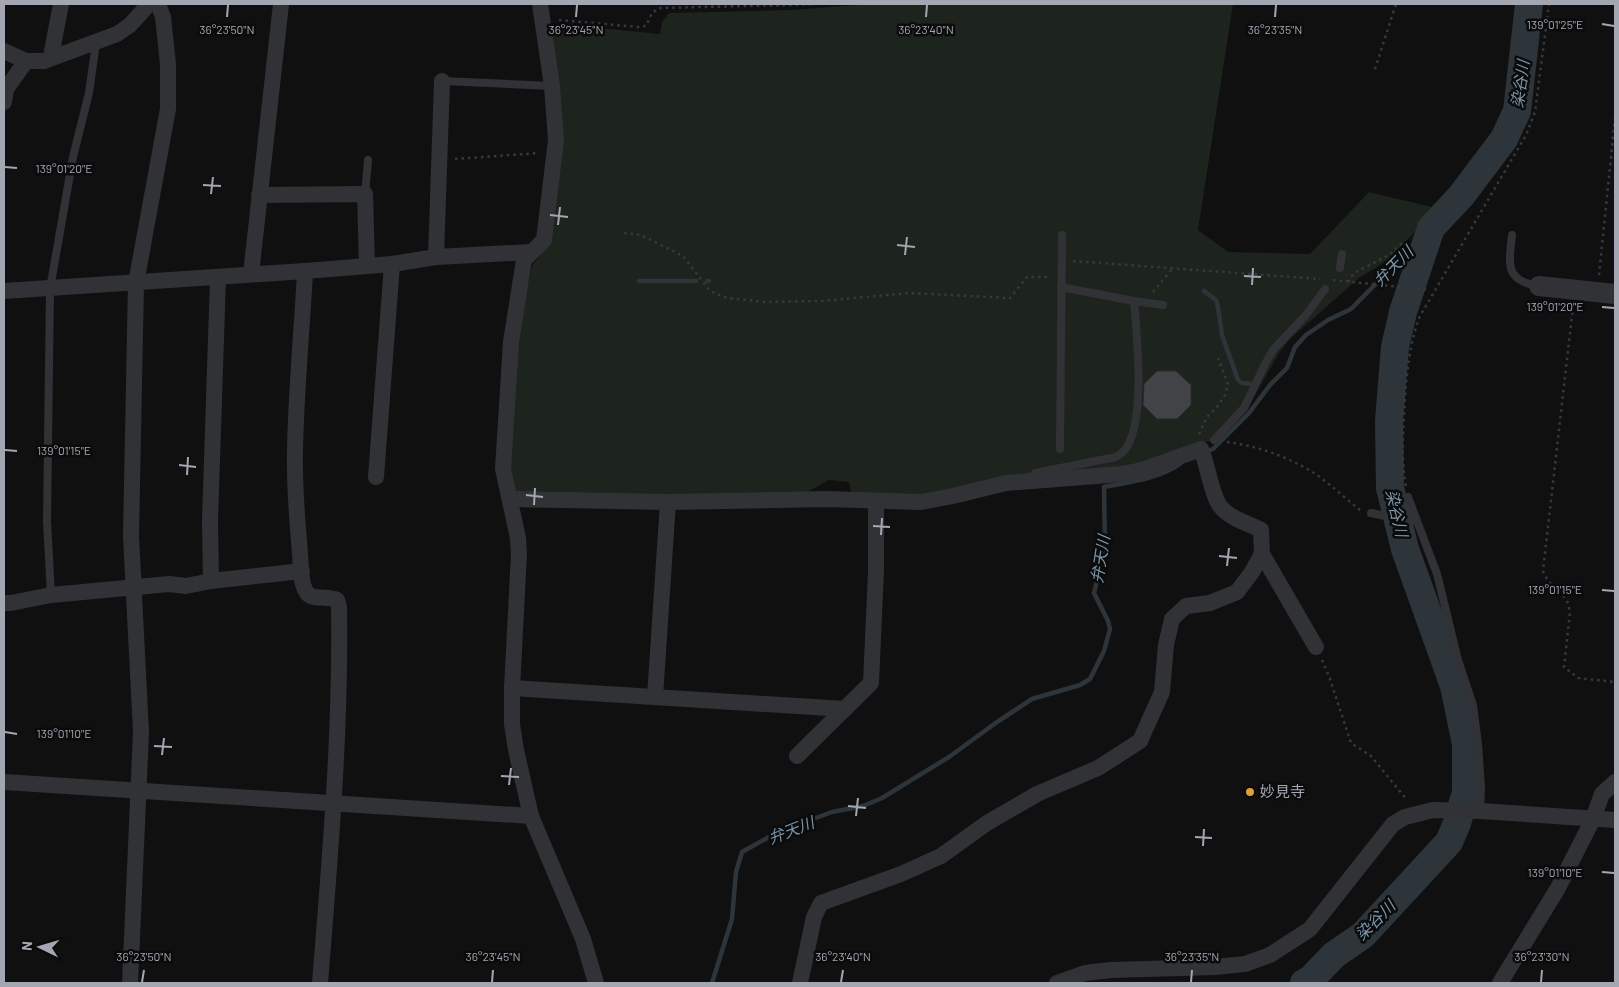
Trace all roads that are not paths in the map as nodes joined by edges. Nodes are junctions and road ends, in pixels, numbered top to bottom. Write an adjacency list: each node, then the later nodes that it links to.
1 (61, 4): 8 (street)
2 (148, 4): 6 (street)
3 (158, 4): 27 (street)
4 (281, 4): 15 (street)
5 (541, 11): 11 (street)
6 (96, 43): 8 (street); 30 (lane)
7 (4, 51): 9 (street)
8 (54, 58): 9 (street)
9 (26, 61): 12 (street)
10 (442, 81): 11 (lane); 20 (street)
11 (552, 86): 18 (street)
12 (4, 102)
13 (368, 160): 14 (lane)
14 (365, 194): 15 (street); 22 (street)
15 (259, 195): 25 (street)
16 (1512, 235): 28 (lane)
17 (1062, 236): 29 (lane)
18 (531, 252): 20 (street); 41 (street)
19 (1342, 254): 23 (lane)
20 (436, 257): 21 (street)
21 (392, 264): 22 (street); 38 (street)
22 (367, 265): 24 (street)
23 (1340, 268)
24 (305, 271): 25 (street); 47 (street)
25 (251, 274): 26 (street)
26 (218, 278): 27 (street); 48 (street)
27 (136, 283): 30 (street); 49 (street)
28 (1539, 286): 33 (street)
29 (1061, 287): 34 (lane); 37 (lane)
30 (50, 289): 32 (street); 50 (lane)
31 (1325, 289): 36 (lane)
32 (4, 291)
33 (1606, 293)
34 (1134, 301): 35 (lane); 39 (lane)
35 (1163, 305)
36 (1207, 445): 39 (street); 46 (street)
37 (1060, 449)
38 (376, 477)
39 (1028, 481): 42 (street)
40 (1408, 497): 45 (lane)
41 (510, 499): 43 (street); 53 (street)
42 (876, 501): 43 (street); 55 (street)
43 (668, 502): 54 (street)
44 (1374, 514): 45 (lane)
45 (1413, 521): 61 (lane)
46 (1262, 554): 52 (street); 69 (street)
47 (302, 571): 48 (street); 60 (street)
48 (211, 581): 49 (street)
49 (133, 588): 50 (street); 59 (street)
50 (51, 595): 51 (street)
51 (4, 603)
52 (1316, 647)
53 (512, 688): 54 (street); 62 (street)
54 (655, 697): 55 (street)
55 (845, 709): 56 (street)
56 (798, 756)
57 (4, 782): 59 (street)
58 (1615, 782): 63 (street)
59 (140, 792): 60 (street); 66 (street)
60 (334, 804): 62 (street); 67 (street)
61 (1474, 811): 63 (street); 65 (street)
62 (530, 816): 68 (street)
63 (1593, 819): 64 (street); 71 (street)
64 (1615, 820)
65 (1135, 976): 70 (street)
66 (130, 983)
67 (320, 983)
68 (596, 983)
69 (800, 983)
70 (1057, 983)
71 (1500, 983)

